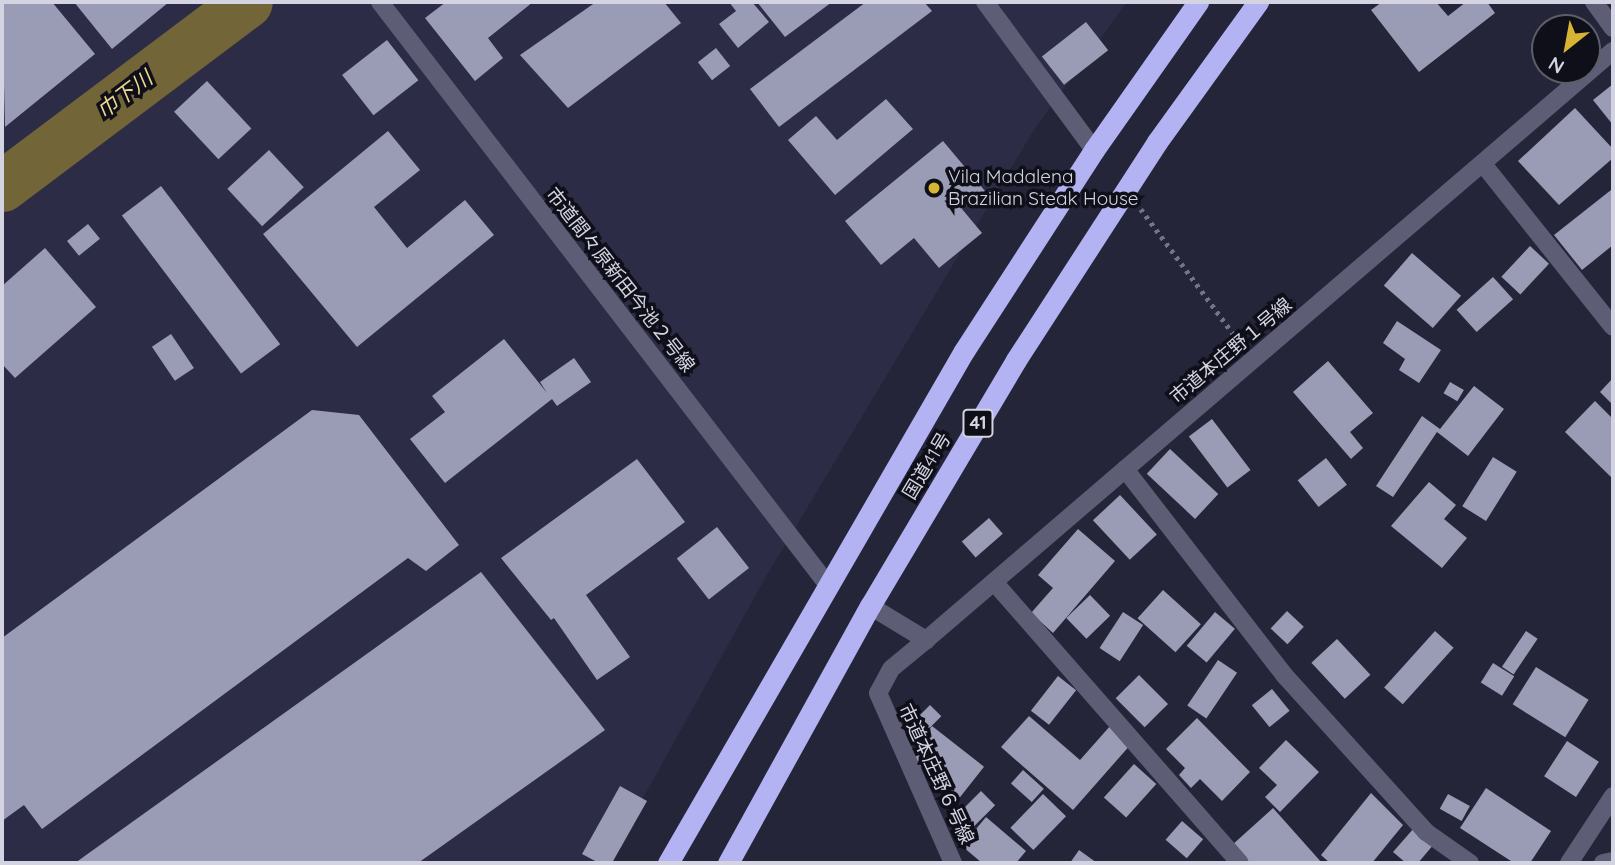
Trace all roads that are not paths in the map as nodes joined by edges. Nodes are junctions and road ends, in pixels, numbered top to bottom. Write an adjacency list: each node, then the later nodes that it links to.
1 (380, 2): 13 (street, 市道間々原新田今池２号線)
2 (985, 2): 8 (street)
3 (1198, 2): 8 (highway, 国道41号 / 41)
4 (1258, 2): 14 (highway, 国道41号 / 41)
5 (1594, 2): 6 (street)
6 (1613, 27)
7 (1613, 51): 9 (street, 市道本庄野１号線)
8 (1094, 150): 13 (highway, 国道41号 / 41)
9 (1483, 164): 10 (street); 11 (street, 市道本庄野１号線)
10 (1613, 327)
11 (1125, 469): 12 (street, 市道本庄野１号線); 22 (street)
12 (994, 582): 15 (street, 市道本庄野１号線); 21 (street)
13 (827, 584): 18 (highway, 国道41号 / 41)
14 (870, 606): 15 (street); 19 (highway, 国道41号 / 41)
15 (926, 640): 20 (street, 市道本庄野６号線)
16 (1613, 796): 23 (street)
17 (1613, 861): 24 (street)
18 (668, 863)
19 (728, 863)
20 (953, 863)
21 (1240, 863)
22 (1470, 863)
23 (1569, 863)
24 (1603, 863)

